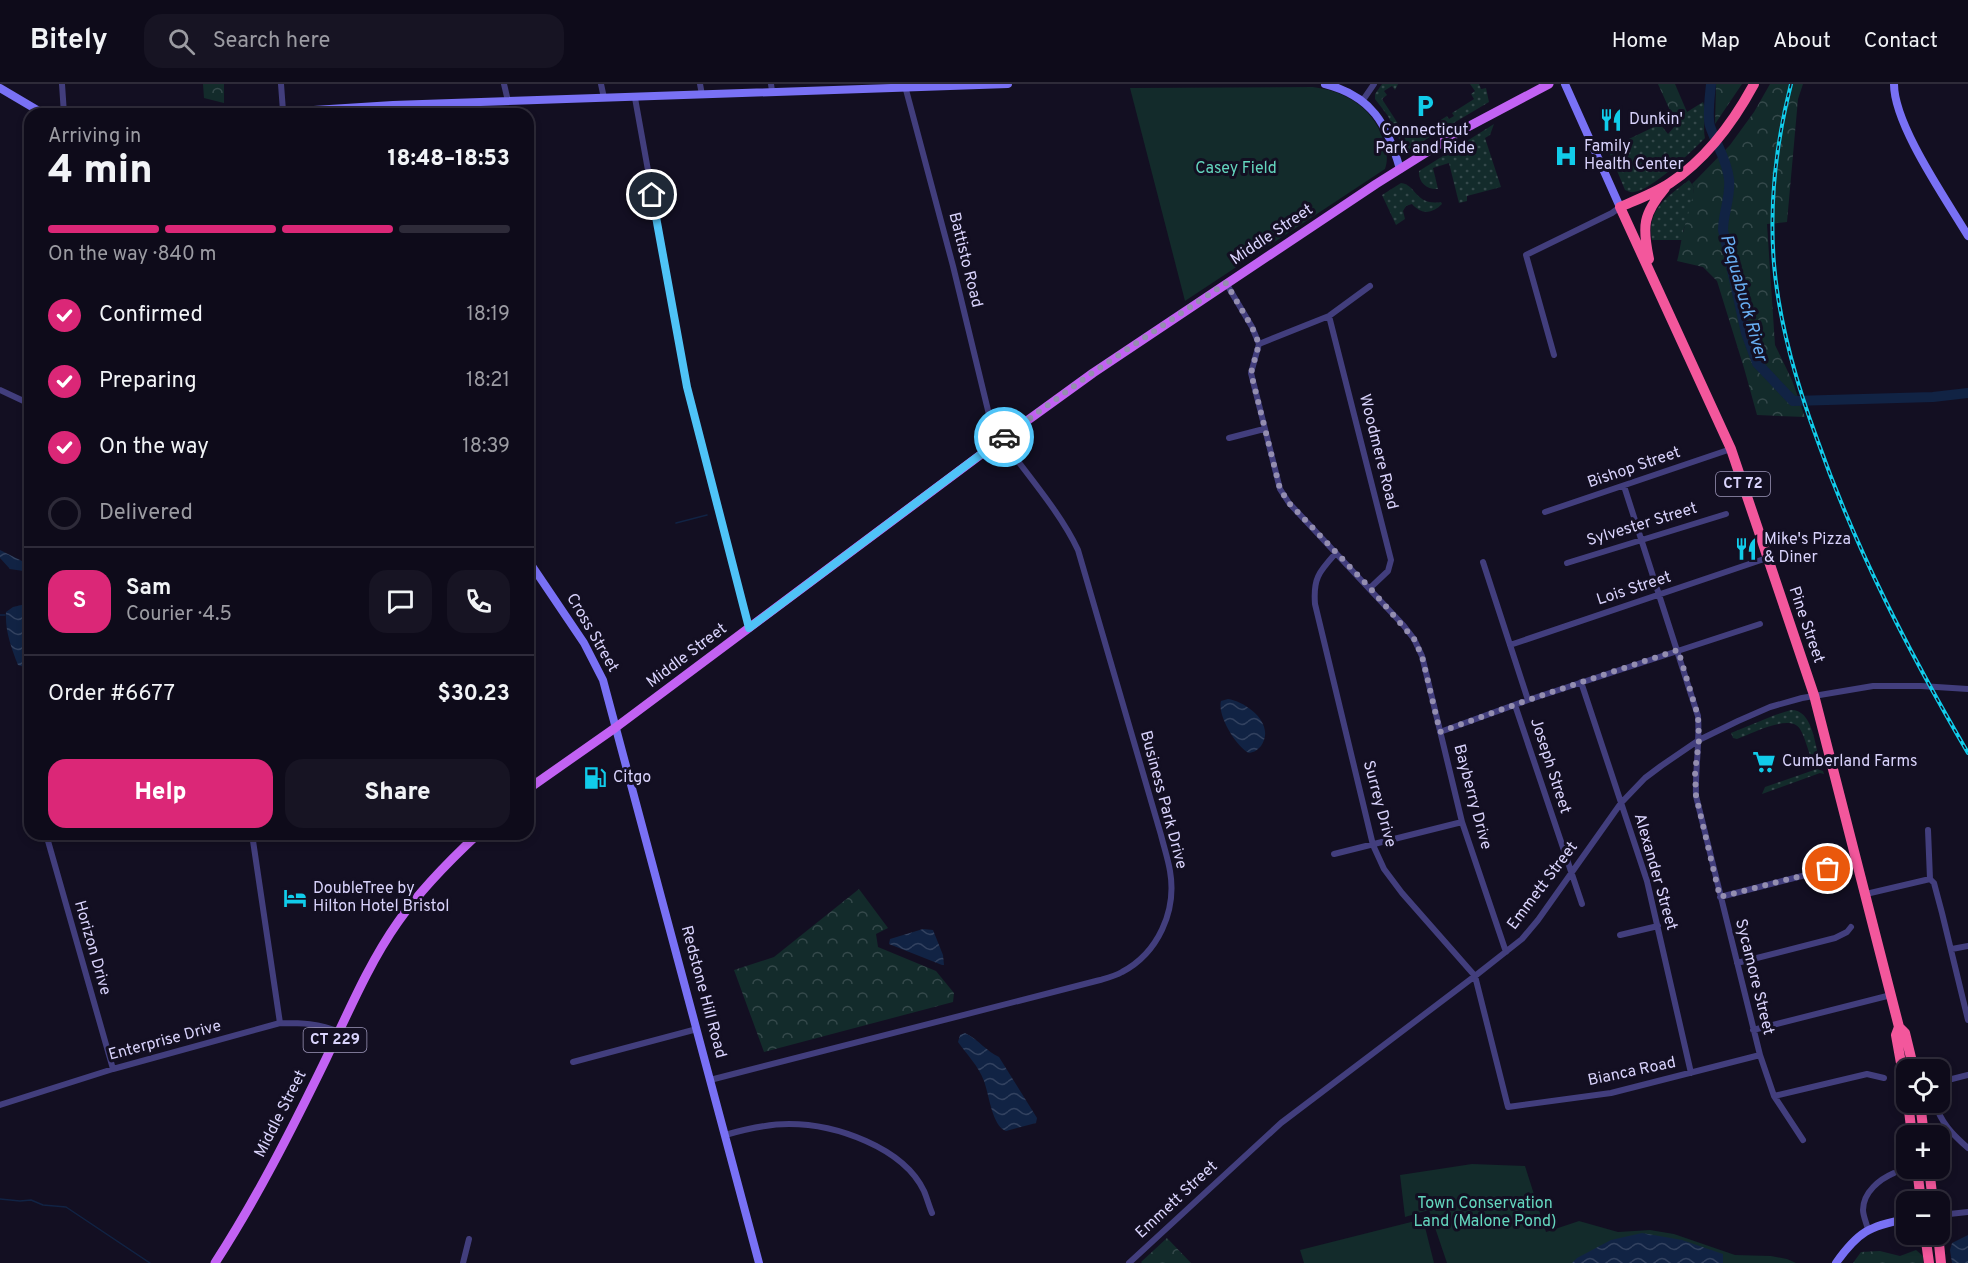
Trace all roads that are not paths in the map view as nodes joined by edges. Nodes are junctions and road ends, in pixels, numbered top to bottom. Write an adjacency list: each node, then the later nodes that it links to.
1 (62, 84): 24 (street)
2 (281, 84): 25 (street)
3 (504, 84): 22 (street)
4 (601, 84): 19 (street)
5 (700, 84): 18 (street)
6 (1008, 84): 13 (main road)
7 (1325, 84): 21 (main road)
8 (1374, 84): 21 (street)
9 (1550, 84): 27 (main road, Middle Street)
10 (1565, 84): 29 (main road, Pine Street)
11 (1754, 84): 28 (highway, CT 72)
12 (1893, 84): 30 (main road)
13 (951, 85): 15 (main road)
14 (860, 86): 15 (main road); 16 (main road)
15 (905, 86): 41 (street, Battisto Road)
16 (772, 87): 18 (main road)
17 (0, 88): 23 (main road)
18 (702, 94): 20 (main road)
19 (604, 98): 20 (main road); 22 (main road)
20 (635, 98): 55 (street)
21 (1363, 100): 27 (main road)
22 (508, 101): 26 (main road)
23 (34, 108)
24 (64, 108)
25 (283, 108)
26 (350, 108)
27 (1400, 169): 32 (main road, Middle Street)
28 (1669, 183): 29 (highway, CT 72); 31 (highway, CT 72)
29 (1620, 207): 31 (highway, Pine Street / CT 72); 36 (street)
30 (1968, 236)
31 (1654, 279): 42 (highway, Pine Street / CT 72)
32 (1226, 283): 35 (street); 41 (main road, Middle Street)
33 (1370, 286): 34 (street)
34 (1329, 316): 35 (street); 52 (street, Woodmere Road)
35 (1259, 344): 39 (street, Bayberry Drive)
36 (1554, 355)
37 (0, 390): 38 (street)
38 (24, 401)
39 (1264, 429): 40 (street); 47 (street, Bayberry Drive)
40 (1228, 438)
41 (999, 441): 55 (main road, Middle Street); 106 (street, Business Park Drive)
42 (1731, 449): 43 (street, Bishop Street); 48 (highway, Pine Street / CT 72)
43 (1624, 486): 44 (street, Bishop Street); 46 (street, Sycamore Street)
44 (1545, 512)
45 (1726, 514): 46 (street, Sylvester Street)
46 (1642, 540): 50 (street, Sylvester Street); 53 (street, Sycamore Street)
47 (1336, 553): 52 (street, Bayberry Drive); 75 (street, Surrey Drive)
48 (1767, 558): 53 (street, Lois Street); 60 (highway, Pine Street / CT 72)
49 (1483, 562): 56 (street)
50 (1567, 563)
51 (534, 569): 63 (main road, Cross Street)
52 (1370, 588): 64 (street, Bayberry Drive)
53 (1660, 595): 56 (street, Lois Street); 57 (street, Sycamore Street)
54 (1760, 624): 57 (street)
55 (749, 628): 63 (main road, Middle Street)
56 (1510, 645): 61 (street)
57 (1678, 650): 58 (street); 65 (street, Sycamore Street)
58 (1581, 682): 61 (street); 67 (street, Alexander Street)
59 (1968, 689): 60 (street, Emmett Street)
60 (1814, 695): 65 (street, Emmett Street); 77 (highway, Pine Street / CT 72)
61 (1528, 700): 62 (street)
62 (1515, 705): 64 (street); 78 (street, Joseph Street)
63 (615, 728): 66 (main road, Middle Street); 95 (main road, Redstone Hill Road)
64 (1440, 732): 68 (street, Bayberry Drive)
65 (1699, 740): 67 (street, Emmett Street); 81 (street, Sycamore Street)
66 (534, 785)
67 (1621, 803): 78 (street, Emmett Street); 83 (street, Alexander Street)
68 (1462, 822): 75 (street); 88 (street, Bayberry Drive)
69 (1928, 830): 79 (street)
70 (48, 840): 102 (street, Horizon Drive)
71 (253, 840): 93 (street)
72 (465, 840): 74 (street)
73 (471, 840): 74 (main road, Middle Street / CT 229)
74 (467, 844): 97 (main road, Middle Street / CT 229)
75 (1373, 845): 76 (street); 90 (street, Surrey Drive)
76 (1334, 854)
77 (1858, 862): 80 (highway, Pine Street / CT 72); 81 (street)
78 (1571, 874): 82 (street, Joseph Street); 88 (street, Emmett Street)
79 (1930, 879): 80 (street); 87 (street)
80 (1866, 894): 91 (highway, Pine Street / CT 72)
81 (1720, 897): 89 (street, Sycamore Street)
82 (1582, 904)
83 (1658, 926): 85 (street); 103 (street, Alexander Street)
84 (1851, 927): 89 (street)
85 (1620, 935)
86 (1968, 946): 87 (street)
87 (1952, 949): 92 (street)
88 (1506, 952): 90 (street, Emmett Street)
89 (1737, 963): 96 (street, Sycamore Street)
90 (1475, 976): 110 (street, Surrey Drive); 127 (street, Emmett Street)
91 (1891, 995): 94 (highway, Pine Street / CT 72); 96 (street)
92 (1968, 1020)
93 (280, 1023): 97 (street, Enterprise Drive); 102 (street, Enterprise Drive)
94 (1899, 1027): 99 (highway, Pine Street / CT 72); 100 (highway, Pine Street / CT 72)
95 (697, 1029): 101 (street); 106 (main road, Redstone Hill Road)
96 (1754, 1030): 98 (street, Sycamore Street)
97 (339, 1032): 124 (main road, Middle Street / CT 229)
98 (1760, 1055): 103 (street, Bianca Road); 108 (street, Sycamore Street)
99 (1900, 1059)
100 (1911, 1059)
101 (573, 1062)
102 (113, 1069): 109 (street, Enterprise Drive)
103 (1691, 1073): 110 (street, Bianca Road)
104 (1968, 1075): 107 (street)
105 (1884, 1077): 108 (street)
106 (710, 1080): 112 (main road, Redstone Hill Road)
107 (1950, 1080)
108 (1774, 1096): 113 (street, Sycamore Street)
109 (0, 1105)
110 (1508, 1107)
111 (1938, 1113): 114 (street)
112 (725, 1135): 117 (street); 126 (main road, Redstone Hill Road)
113 (1803, 1140)
114 (1968, 1148)
115 (1894, 1173): 120 (street)
116 (1968, 1212): 118 (street)
117 (932, 1213)
118 (1950, 1214)
119 (1896, 1221): 120 (main road)
120 (1868, 1230): 128 (main road)
121 (469, 1239): 125 (street)
122 (1927, 1245): 129 (highway)
123 (1939, 1245): 130 (highway)
124 (214, 1263)
125 (463, 1263)
126 (759, 1263)
127 (1129, 1263)
128 (1836, 1263)
129 (1929, 1263)
130 (1941, 1263)

